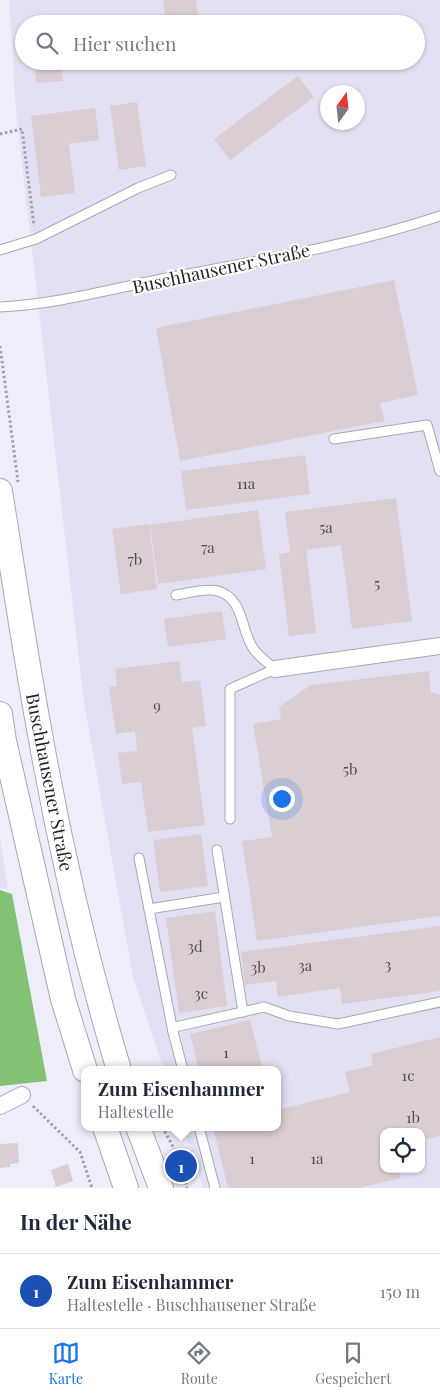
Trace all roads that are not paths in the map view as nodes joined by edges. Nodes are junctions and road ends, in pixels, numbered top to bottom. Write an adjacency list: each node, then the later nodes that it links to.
1 (171, 175): 3 (lane)
2 (440, 216): 4 (lane, Buschhausener Straße)
3 (0, 250)
4 (0, 308)
5 (334, 439): 6 (lane)
6 (440, 471)
7 (10, 489): 21 (main road, Buschhausener Straße)
8 (176, 595): 10 (lane)
9 (440, 646): 10 (street)
10 (275, 669): 12 (lane)
11 (0, 714): 20 (main road, Buschhausener Straße)
12 (230, 819)
13 (217, 850): 15 (lane)
14 (139, 858): 16 (lane)
15 (224, 897): 16 (lane); 18 (lane)
16 (149, 909): 19 (lane)
17 (440, 1002): 18 (lane)
18 (243, 1012): 19 (lane)
19 (173, 1032): 22 (lane)
20 (84, 1066)
21 (118, 1066)
22 (182, 1066)
23 (22, 1095): 24 (street)
24 (0, 1106)
25 (106, 1131): 28 (main road)
26 (140, 1131): 29 (main road)
27 (200, 1131): 30 (lane)
28 (126, 1188)
29 (161, 1188)
30 (215, 1188)

